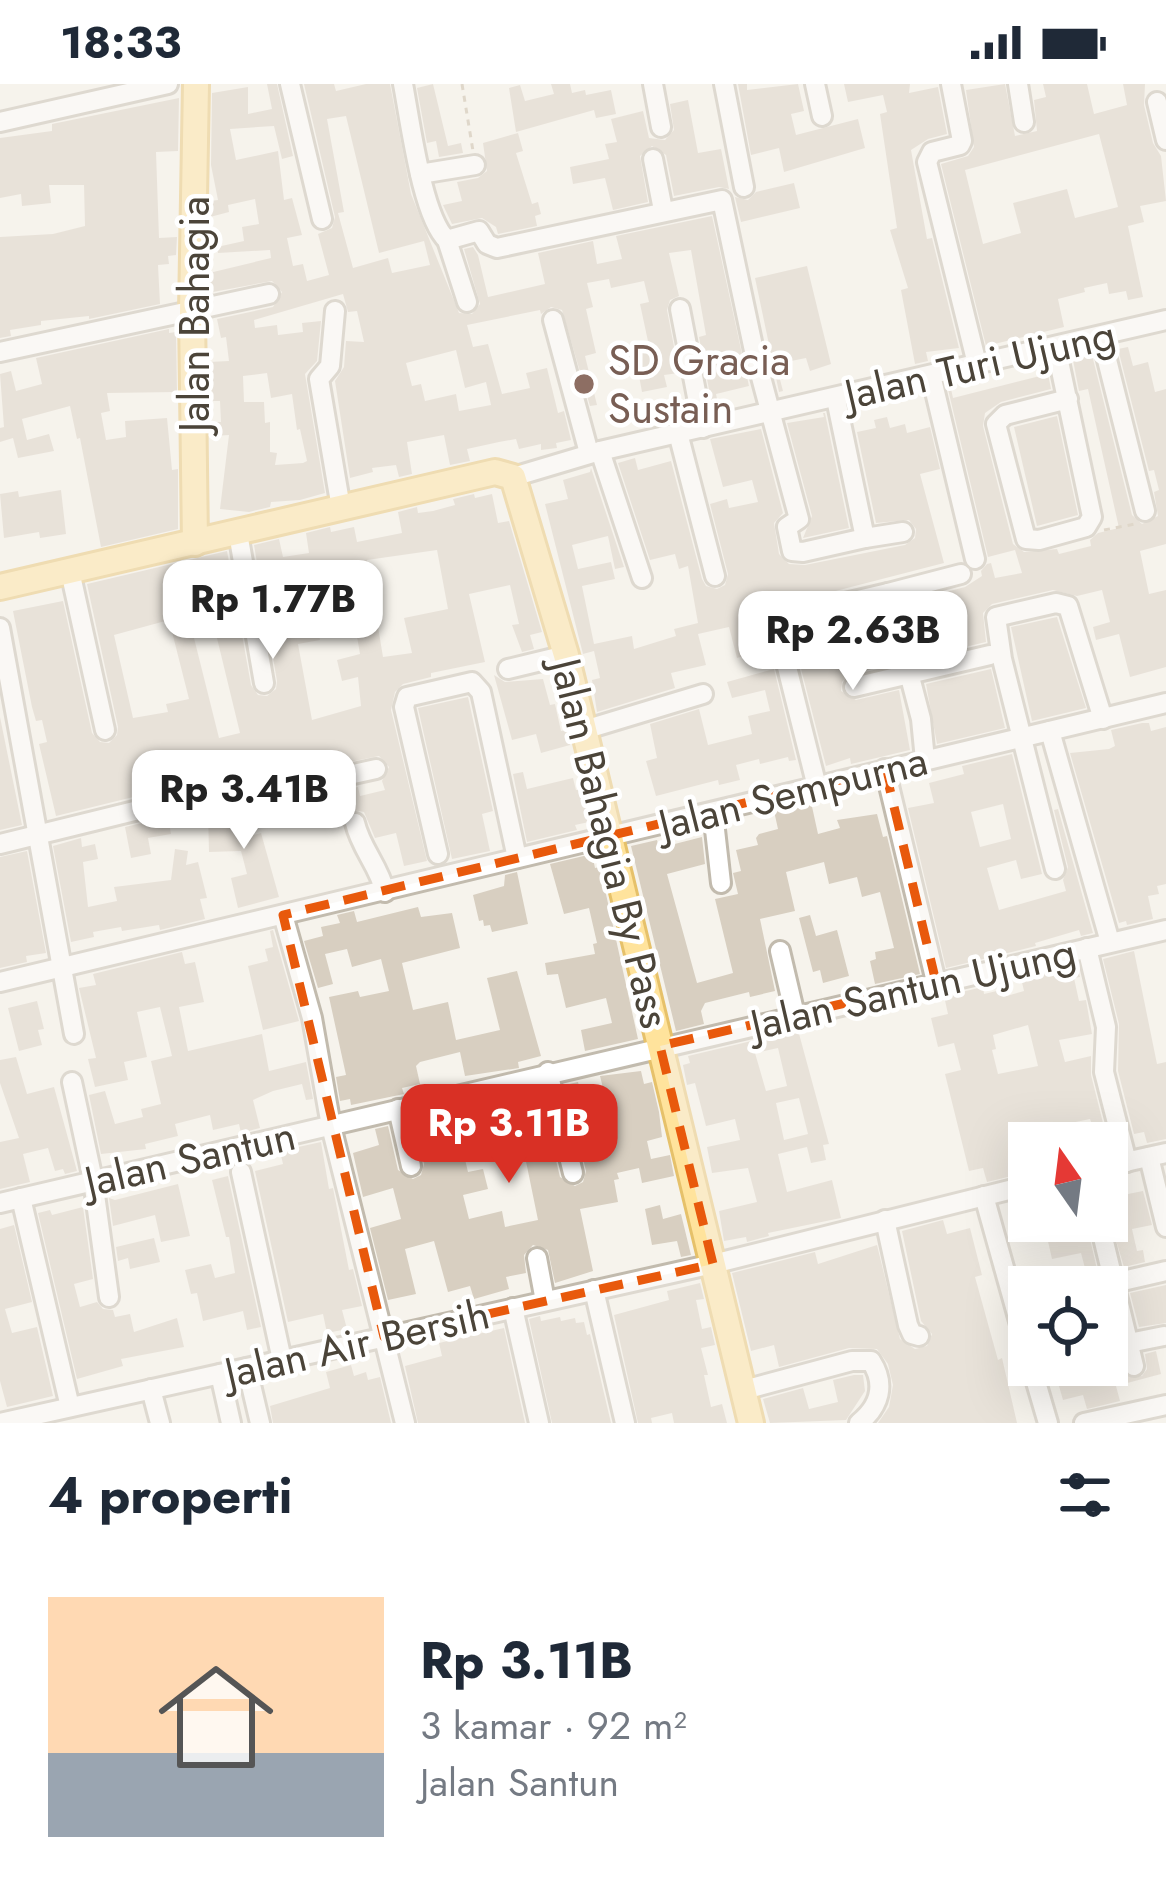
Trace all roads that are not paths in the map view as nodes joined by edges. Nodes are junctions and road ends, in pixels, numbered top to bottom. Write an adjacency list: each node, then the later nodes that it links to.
1 (167, 84): 10 (street)
2 (196, 84): 27 (main road, Jalan Bahagia)
3 (290, 84): 22 (street)
4 (403, 84): 19 (street)
5 (653, 84): 15 (street)
6 (724, 84): 20 (street)
7 (815, 84): 12 (street)
8 (951, 84): 34 (street)
9 (1018, 84): 14 (street)
10 (102, 91): 13 (street)
11 (1157, 102): 16 (street)
12 (822, 116)
13 (0, 122)
14 (1024, 122)
15 (662, 127)
16 (1166, 140)
17 (653, 159): 21 (street)
18 (475, 165): 19 (street)
19 (420, 174): 23 (street)
20 (744, 187)
21 (663, 210): 23 (street); 38 (street)
22 (322, 219)
23 (447, 240): 25 (street)
24 (269, 294): 27 (street)
25 (467, 302)
26 (680, 309): 39 (street)
27 (192, 311): 33 (street); 48 (main road, Jalan Bahagia)
28 (335, 311): 43 (street)
29 (553, 320): 41 (street)
30 (1166, 320): 31 (street, Jalan Turi Ujung)
31 (1100, 336): 32 (street, Jalan Turi Ujung); 44 (street)
32 (1056, 347): 34 (street, Jalan Turi Ujung); 37 (street)
33 (0, 352)
34 (977, 364): 35 (street, Jalan Turi Ujung)
35 (932, 375): 36 (street, Jalan Turi Ujung); 49 (street)
36 (836, 399): 38 (street, Jalan Turi Ujung); 47 (street)
37 (1068, 399): 37 (street)
38 (770, 413): 39 (street, Jalan Turi Ujung); 47 (street)
39 (703, 428): 40 (street, Jalan Turi Ujung)
40 (678, 434): 41 (street, Jalan Turi Ujung); 52 (street)
41 (595, 452): 42 (street, Jalan Turi Ujung); 53 (street)
42 (514, 477): 43 (main road); 61 (main road, Jalan Bahagia By Pass)
43 (341, 508): 46 (main road)
44 (1145, 511)
45 (903, 532): 47 (street)
46 (238, 533): 48 (main road); 65 (street)
47 (865, 538)
48 (195, 543): 50 (main road)
49 (975, 559)
50 (70, 571): 54 (main road); 70 (street)
51 (961, 574): 55 (street)
52 (715, 576)
53 (643, 578)
54 (0, 587)
55 (888, 593): 56 (street); 64 (street)
56 (824, 608)
57 (0, 628): 80 (street)
58 (822, 632): 59 (street)
59 (781, 643): 60 (street); 77 (street)
60 (756, 651)
61 (566, 655): 63 (street); 71 (main road, Jalan Bahagia By Pass)
62 (990, 655): 64 (street)
63 (508, 669)
64 (908, 676): 66 (street); 74 (street)
65 (264, 683)
66 (854, 687)
67 (703, 694): 71 (street)
68 (1166, 703): 69 (street, Jalan Sempurna)
69 (1103, 719): 72 (street, Jalan Sempurna); 73 (street)
70 (105, 730)
71 (584, 730): 81 (main road, Jalan Bahagia By Pass)
72 (1050, 731): 73 (street, Jalan Sempurna); 90 (street)
73 (1022, 738): 74 (street, Jalan Sempurna); 85 (street)
74 (926, 760): 75 (street, Jalan Sempurna)
75 (885, 769): 77 (street, Jalan Sempurna); 95 (street)
76 (376, 770): 80 (street)
77 (817, 787): 78 (street, Jalan Sempurna)
78 (713, 812): 81 (street, Jalan Sempurna); 86 (street)
79 (355, 823): 87 (street)
80 (35, 836): 82 (street); 93 (street)
81 (610, 836): 83 (street, Jalan Sempurna); 98 (main road, Jalan Bahagia By Pass)
82 (0, 844)
83 (517, 858): 84 (street, Jalan Sempurna); 84 (street)
84 (440, 864): 87 (street, Jalan Sempurna)
85 (1055, 869)
86 (721, 883)
87 (385, 892): 88 (street, Jalan Sempurna)
88 (283, 915): 93 (street, Jalan Sempurna); 103 (street)
89 (1166, 930): 90 (street, Jalan Santun Ujung)
90 (1110, 942): 91 (street, Jalan Santun Ujung)
91 (1087, 948): 95 (street, Jalan Santun Ujung); 102 (street)
92 (780, 951): 96 (street)
93 (60, 967): 94 (street, Jalan Sempurna); 97 (street)
94 (0, 982)
95 (936, 982): 96 (street, Jalan Santun Ujung)
96 (795, 1015): 98 (street, Jalan Santun Ujung)
97 (74, 1034)
98 (660, 1046): 99 (street, Jalan Santun); 117 (main road, Jalan Bahagia By Pass)
99 (548, 1072): 101 (street, Jalan Santun); 108 (street)
100 (72, 1082): 109 (street)
101 (398, 1109): 103 (street, Jalan Santun); 106 (street)
102 (1111, 1122)
103 (331, 1126): 109 (street, Jalan Santun); 127 (street)
104 (1158, 1155): 105 (street); 115 (street)
105 (1128, 1162)
106 (412, 1166)
107 (241, 1172): 130 (street)
108 (574, 1173)
109 (93, 1180): 112 (street, Jalan Santun); 122 (street)
110 (1008, 1190): 111 (street, Jalan Air Bersih)
111 (984, 1196): 114 (street, Jalan Air Bersih); 120 (street)
112 (21, 1198): 113 (street, Jalan Santun); 139 (street)
113 (0, 1203)
114 (885, 1220): 117 (street, Jalan Air Bersih); 125 (street)
115 (1166, 1227)
116 (537, 1258): 123 (street)
117 (713, 1264): 121 (street, Jalan Air Bersih); 136 (main road, Jalan Bahagia By Pass)
118 (1166, 1271): 119 (street)
119 (1128, 1277)
120 (1008, 1282)
121 (594, 1290): 123 (street, Jalan Air Bersih); 147 (street)
122 (109, 1297)
123 (545, 1301): 124 (street, Jalan Air Bersih)
124 (513, 1308): 127 (street, Jalan Air Bersih); 146 (street)
125 (919, 1336)
126 (1164, 1336): 129 (street)
127 (384, 1337): 130 (street, Jalan Air Bersih); 145 (street)
128 (1128, 1339): 129 (street)
129 (1129, 1343): 131 (street)
130 (282, 1360): 132 (street, Jalan Air Bersih)
131 (1134, 1366)
132 (247, 1368): 133 (street, Jalan Air Bersih); 144 (street)
133 (220, 1374): 135 (street, Jalan Air Bersih); 143 (street)
134 (1037, 1386): 150 (street)
135 (151, 1389): 137 (street, Jalan Air Bersih); 142 (street)
136 (744, 1390): 148 (main road, Jalan Bahagia By Pass); 149 (street)
137 (95, 1401): 139 (street, Jalan Air Bersih); 141 (street)
138 (1166, 1405): 151 (street)
139 (70, 1407): 140 (street, Jalan Air Bersih)
140 (0, 1423)
141 (101, 1423)
142 (160, 1423)
143 (231, 1423)
144 (260, 1423)
145 (405, 1423)
146 (539, 1423)
147 (626, 1423)
148 (751, 1423)
149 (859, 1423)
150 (1048, 1423)
151 (1084, 1423)

